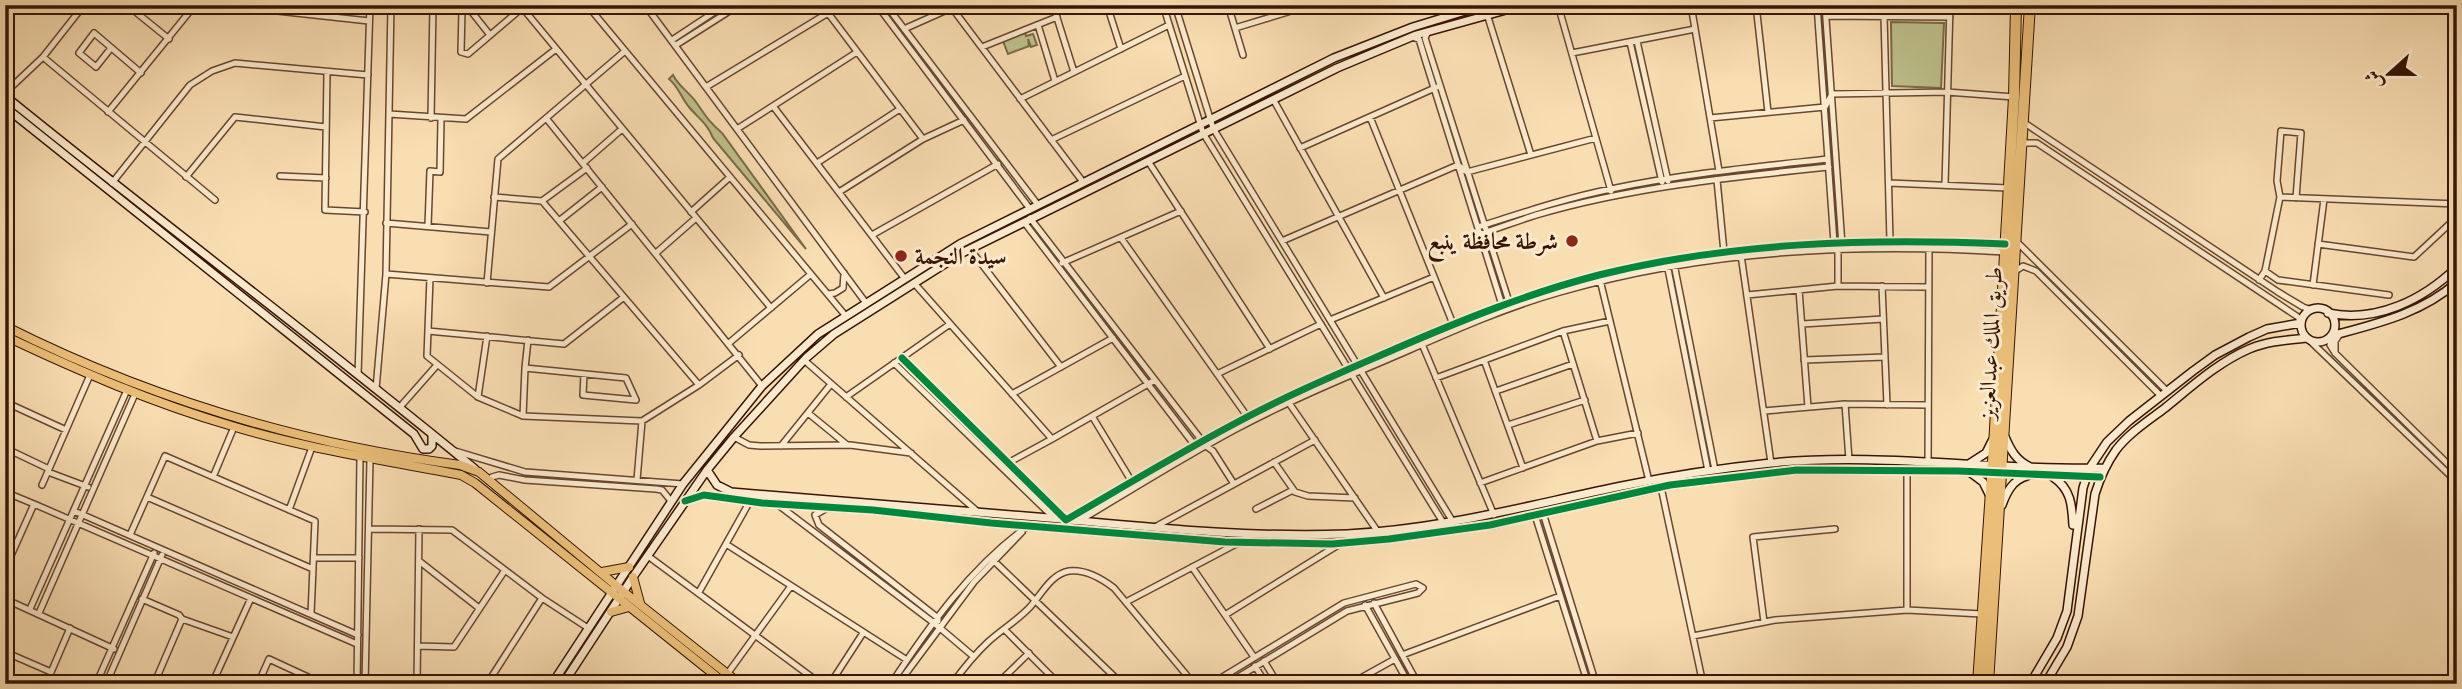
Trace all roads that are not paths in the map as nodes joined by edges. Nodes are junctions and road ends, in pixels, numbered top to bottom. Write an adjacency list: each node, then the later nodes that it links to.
1 (84, 5): 64 (street)
2 (127, 5): 53 (street)
3 (195, 5): 53 (street)
4 (222, 5): 38 (street)
5 (319, 5): 38 (street)
6 (370, 5): 44 (street)
7 (391, 5): 87 (street)
8 (433, 5): 89 (street)
9 (587, 5): 60 (street)
10 (645, 5): 55 (street)
11 (706, 5): 36 (street)
12 (725, 5): 36 (street)
13 (740, 5): 55 (street)
14 (822, 5): 37 (street)
15 (877, 5): 94 (street)
16 (886, 5): 48 (street)
17 (1053, 5): 42 (street)
18 (1107, 5): 59 (street)
19 (1163, 5): 46 (street)
20 (1175, 5): 93 (street)
21 (1228, 5): 47 (street)
22 (1446, 5): 39 (street)
23 (1524, 5): 35 (main road)
24 (1558, 5): 62 (street)
25 (1691, 5): 49 (street)
26 (1756, 5): 86 (street)
27 (1817, 5): 83 (street)
28 (1825, 5): 40 (street)
29 (1950, 5): 43 (street)
30 (2016, 5): 78 (highway, طريق الملك عبدالعزيز)
31 (2030, 5): 95 (highway, طريق الملك عبدالعزيز)
32 (955, 6): 48 (street); 57 (street)
33 (1308, 6): 47 (street)
34 (521, 7): 51 (street); 58 (street)
35 (1486, 9): 39 (main road); 50 (main road); 110 (street)
36 (712, 13): 55 (street)
37 (828, 13): 61 (street); 72 (street)
38 (318, 15): 44 (street)
39 (1449, 16): 93 (main road)
40 (1826, 16): 41 (street); 77 (street)
41 (1884, 16): 43 (street); 74 (street)
42 (1057, 17): 45 (street); 66 (street)
43 (1950, 17): 75 (street)
44 (369, 21): 68 (street)
45 (1038, 25): 57 (street); 70 (street)
46 (1169, 25): 59 (street); 69 (street)
47 (1235, 28): 63 (street)
48 (904, 29): 113 (street)
49 (1695, 29): 54 (street); 92 (street)
50 (1429, 31): 52 (main road); 73 (street)
51 (490, 35): 51 (street)
52 (1411, 37): 73 (street); 80 (main road)
53 (169, 39): 67 (street)
54 (1633, 41): 62 (street); 125 (street)
55 (674, 43): 72 (street)
56 (111, 47): 56 (street); 67 (street)
57 (982, 47): 79 (street)
58 (556, 49): 71 (street); 90 (street)
59 (1121, 49): 66 (street)
60 (625, 51): 71 (street); 123 (street)
61 (857, 52): 81 (street); 84 (street)
62 (1572, 53): 102 (street)
63 (1243, 55)
64 (43, 57): 76 (street); 85 (street)
65 (327, 72): 68 (street); 97 (street); 106 (street)
66 (1074, 72): 70 (street)
67 (141, 73): 85 (street)
68 (368, 75): 147 (street)
69 (1185, 76): 96 (street); 105 (street)
70 (1055, 81): 79 (street)
71 (586, 85): 91 (street); 99 (street)
72 (706, 87): 100 (street)
73 (1437, 87): 88 (street); 117 (street); 120 (street)
74 (1886, 92): 75 (street); 77 (street); 129 (street)
75 (1947, 92): 78 (street); 130 (street)
76 (5, 94): 128 (main road)
77 (1832, 94): 83 (street); 170 (street)
78 (2014, 97): 133 (highway, طريق الملك عبدالعزيز)
79 (1020, 99): 105 (street)
80 (1273, 99): 98 (main road); 109 (street)
81 (773, 106): 100 (street); 114 (street)
82 (5, 107): 289 (main road)
83 (1825, 107): 86 (street); 111 (street)
84 (900, 109): 103 (street); 114 (street)
85 (108, 112): 106 (street)
86 (1768, 112): 92 (street)
87 (388, 114): 89 (street); 156 (street)
88 (1370, 117): 109 (street); 135 (street)
89 (431, 118): 90 (street)
90 (441, 118): 159 (street)
91 (546, 118): 115 (street); 137 (street)
92 (1710, 118): 119 (street)
93 (1210, 119): 96 (main road); 98 (street)
94 (964, 120): 103 (street); 116 (street)
95 (2023, 122): 104 (street); 107 (highway, طريق الملك عبدالعزيز)
96 (1200, 124): 101 (street); 127 (main road)
97 (326, 127): 122 (street); 124 (street)
98 (1213, 128): 101 (main road); 167 (street)
99 (622, 129): 115 (street); 148 (street)
100 (737, 129): 183 (street)
101 (1203, 133): 112 (main road); 217 (street)
102 (1596, 138): 110 (street); 134 (street)
103 (923, 139): 136 (street)
104 (2048, 139): 108 (street); 149 (street)
105 (1051, 140): 127 (street)
106 (144, 142): 122 (street); 128 (street)
107 (2021, 147): 108 (street); 171 (highway, طريق الملك عبدالعزيز)
108 (2043, 147): 155 (street)
109 (1300, 148): 150 (street)
110 (1531, 155): 120 (street)
111 (1828, 159): 118 (street); 119 (street)
112 (1147, 160): 146 (street); 153 (main road)
113 (1004, 161): 116 (street); 145 (street)
114 (817, 163): 136 (street)
115 (585, 165): 131 (street); 143 (street)
116 (998, 165): 145 (street); 164 (street)
117 (1458, 165): 120 (street); 135 (street); 160 (street)
118 (1829, 167): 126 (street); 170 (street)
119 (1719, 171): 125 (street)
120 (1468, 172): 158 (street)
121 (280, 176): 124 (street)
122 (186, 177): 142 (street)
123 (730, 177): 148 (street); 185 (street)
124 (326, 178): 147 (street)
125 (1665, 180): 132 (street); 134 (street)
126 (1717, 180): 132 (street); 173 (street)
127 (1083, 182): 145 (main road)
128 (111, 183): 251 (main road)
129 (1889, 183): 130 (street); 166 (street)
130 (1945, 186): 133 (street)
131 (602, 187): 154 (street); 157 (street)
132 (1666, 188): 138 (street)
133 (2008, 188): 171 (highway, طريق الملك عبدالعزيز)
134 (1611, 189): 138 (street); 158 (street)
135 (1400, 191): 150 (street); 186 (street)
136 (839, 192): 164 (street)
137 (495, 197): 143 (street); 161 (street)
138 (1613, 197): 162 (street)
139 (2280, 197): 140 (street); 140 (street); 181 (street)
140 (2296, 198): 141 (street)
141 (2324, 199): 144 (street); 168 (street)
142 (215, 200)
143 (542, 201): 154 (street)
144 (2457, 204)
145 (1034, 207): 189 (main road)
146 (1181, 211): 165 (street); 233 (street)
147 (365, 212): 251 (street)
148 (691, 212): 152 (street)
149 (2160, 214): 155 (street); 190 (street)
150 (1339, 217): 167 (street); 203 (street)
151 (2457, 217): 168 (street)
152 (696, 218): 174 (street); 207 (street)
153 (1027, 220): 172 (main road); 177 (street); 179 (street)
154 (559, 221): 176 (street)
155 (2154, 221): 209 (street)
156 (387, 223): 159 (street); 184 (street)
157 (632, 224): 174 (street); 176 (street)
158 (1485, 225): 160 (street); 162 (street)
159 (428, 226): 161 (street)
160 (1478, 227): 163 (street)
161 (491, 232): 192 (street)
162 (1487, 232): 163 (street); 204 (street)
163 (1480, 234): 206 (street)
164 (872, 235): 189 (street)
165 (1121, 237): 177 (street); 249 (street)
166 (1890, 240): 169 (street); 170 (street)
167 (1282, 241): 213 (street)
168 (2318, 243): 194 (street)
169 (1928, 244): 170 (street); 171 (street); 197 (street)
170 (1838, 246): 175 (street); 195 (street)
171 (2008, 246): 182 (highway, طريق الملك عبدالعزيز); 262 (street); 284 (highway, طريق الملك عبدالعزيز)
172 (970, 249): 193 (main road); 244 (street)
173 (1724, 252): 175 (street); 178 (street)
174 (656, 253): 231 (street)
175 (1741, 253): 178 (street); 200 (street)
176 (589, 257): 192 (street); 202 (street)
177 (1064, 262): 179 (street); 253 (street)
178 (1671, 264): 188 (street); 312 (street)
179 (1057, 265): 228 (street)
180 (2457, 267): 210 (main road)
181 (2265, 271): 190 (street); 194 (street)
182 (2014, 272): 262 (street); 284 (highway, طريق الملك عبدالعزيز)
183 (844, 273): 199 (street); 205 (street)
184 (386, 274): 187 (street); 258 (street)
185 (811, 274): 199 (street); 207 (street)
186 (1434, 277): 203 (street); 218 (street)
187 (430, 278): 192 (street); 222 (street)
188 (1600, 278): 204 (street); 214 (street); 232 (street)
189 (905, 279): 205 (main road)
190 (2259, 280): 208 (street)
191 (2457, 282): 224 (main road)
192 (487, 283)
193 (914, 283): 216 (street); 238 (main road)
194 (2313, 285): 201 (street)
195 (1838, 286): 196 (street); 198 (street)
196 (1882, 286): 197 (street); 212 (street)
197 (1928, 287): 270 (street)
198 (1799, 290): 200 (street); 219 (street)
199 (828, 294): 211 (street)
200 (1747, 295): 273 (street)
201 (2389, 295)
202 (624, 297): 230 (street); 254 (street)
203 (1384, 298): 213 (street)
204 (1509, 302): 206 (street)
205 (866, 303): 211 (main road)
206 (1502, 305): 218 (street)
207 (771, 308): 231 (street)
208 (2312, 310): 210 (main road); 215 (main road)
209 (2291, 312): 215 (street); 220 (street)
210 (2328, 313): 226 (main road)
211 (845, 315): 257 (main road)
212 (1884, 319): 219 (street); 237 (street)
213 (1330, 320): 246 (street)
214 (1610, 321): 223 (street); 283 (street)
215 (2301, 323): 220 (main road); 229 (main road)
216 (950, 324): 236 (street); 261 (street)
217 (1321, 324): 233 (street); 247 (street)
218 (1453, 324): 246 (street)
219 (1802, 324): 240 (street)
220 (2287, 325): 262 (main road)
221 (5, 326): 298 (main road)
222 (428, 331): 227 (street); 242 (street)
223 (1563, 331): 239 (street); 243 (street)
224 (2341, 333): 226 (main road); 234 (street)
225 (5, 336): 250 (main road)
226 (2331, 336): 229 (main road); 234 (street)
227 (487, 337): 230 (street); 263 (street)
228 (1113, 338): 244 (street); 256 (street)
229 (2307, 338): 309 (main road); 326 (street)
230 (528, 340): 245 (street)
231 (729, 343): 235 (street)
232 (1422, 344): 246 (street); 252 (street)
233 (1270, 349): 249 (street)
234 (2335, 353): 318 (street)
235 (738, 355): 254 (street); 257 (street)
236 (902, 358): 241 (street); 303 (street)
237 (1885, 358): 240 (street); 269 (street)
238 (804, 360): 255 (street); 285 (main road)
239 (1485, 360): 252 (street); 259 (street)
240 (1804, 360): 272 (street)
241 (894, 363): 264 (street); 306 (street)
242 (437, 365): 263 (street); 271 (street)
243 (1573, 365): 259 (street); 265 (street)
244 (1061, 367): 261 (street)
245 (525, 368): 248 (street); 275 (street)
246 (1359, 368): 247 (street); 358 (street)
247 (1350, 372): 267 (street); 277 (street); 359 (street)
248 (584, 374): 248 (street)
249 (1217, 374): 277 (street)
250 (90, 375): 260 (main road); 281 (street)
251 (358, 375): 258 (main road)
252 (1436, 378): 327 (street)
253 (1155, 380): 256 (street); 290 (street)
254 (699, 384): 278 (street)
255 (831, 384): 264 (street); 274 (street)
256 (1148, 384): 276 (street); 295 (street)
257 (762, 386): 328 (main road)
258 (376, 389): 271 (main road)
259 (1496, 391): 279 (street)
260 (131, 392): 280 (main road); 331 (street); 333 (street)
261 (1013, 394): 286 (street)
262 (2164, 394): 317 (main road)
263 (478, 397): 275 (street)
264 (846, 397): 297 (street)
265 (1585, 400): 279 (street); 288 (street)
266 (5, 402): 281 (street)
267 (1289, 402): 277 (street); 287 (street)
268 (1845, 404): 269 (street); 272 (street); 301 (street)
269 (1886, 405): 270 (street)
270 (1928, 405): 305 (street)
271 (400, 407): 282 (main road)
272 (1808, 407): 273 (street)
273 (1764, 411): 304 (street)
274 (808, 413): 291 (street); 292 (street)
275 (523, 416): 278 (street)
276 (1093, 416): 286 (street); 325 (street)
277 (1249, 419): 290 (street)
278 (642, 421): 322 (street)
279 (1508, 425): 307 (street)
280 (234, 427): 293 (main road); 320 (street)
281 (66, 430): 310 (street)
282 (431, 433): 289 (main road); 296 (main road)
283 (1637, 433): 288 (street); 324 (street)
284 (2000, 434): 308 (main road); 314 (highway, طريق الملك عبدالعزيز); 316 (main road)
285 (734, 437): 292 (street); 311 (main road)
286 (1052, 439): 303 (street)
287 (1315, 440): 302 (street); 338 (street)
288 (1597, 441): 307 (street)
289 (420, 444): 298 (main road)
290 (1204, 444): 295 (street); 329 (street)
291 (847, 445): 292 (street); 297 (street)
292 (780, 446)
293 (312, 447): 299 (main road); 346 (street)
294 (5, 448): 310 (street)
295 (1197, 448): 325 (street); 356 (street)
296 (451, 449): 315 (main road); 322 (street)
297 (911, 453): 348 (street)
298 (409, 456): 315 (main road)
299 (360, 458): 300 (main road); 379 (street)
300 (370, 460): 362 (street); 392 (main road)
301 (1849, 460): 304 (main road); 305 (main road)
302 (1274, 462): 329 (street); 334 (street)
303 (1009, 463): 306 (street); 355 (street)
304 (1771, 463): 312 (main road)
305 (1928, 463): 308 (main road)
306 (1001, 467): 354 (street)
307 (1523, 468): 327 (street)
308 (1968, 468): 313 (main road); 314 (main road); 337 (main road)
309 (2104, 468): 317 (main road); 321 (main road)
310 (49, 470): 330 (street); 331 (street)
311 (708, 470): 340 (main road); 348 (main road)
312 (1711, 470): 324 (main road)
313 (1907, 470): 332 (main road); 407 (street)
314 (1997, 470): 316 (main road); 337 (highway, طريق الملك عبدالعزيز); 349 (highway, طريق الملك عبدالعزيز)
315 (478, 472): 323 (main road)
316 (2033, 472): 317 (main road); 319 (main road); 349 (main road)
317 (2087, 473): 319 (main road); 321 (main road); 368 (main road)
318 (2457, 473)
319 (2049, 476): 368 (main road)
320 (213, 477): 336 (street); 346 (street)
321 (2100, 477): 478 (main road)
322 (638, 480): 328 (street)
323 (489, 481): 339 (street); 387 (main road)
324 (1649, 481): 352 (main road)
325 (1132, 482): 355 (street)
326 (2457, 482)
327 (1480, 483): 352 (street)
328 (683, 484): 339 (main road)
329 (1234, 484): 361 (street)
330 (42, 485)
331 (85, 486): 333 (street); 347 (street)
332 (1661, 487): 350 (main road); 422 (street)
333 (94, 490): 351 (street)
334 (1293, 490): 338 (street); 345 (street)
335 (5, 492): 342 (street)
336 (147, 497): 366 (street); 385 (street)
337 (1990, 497): 411 (highway, طريق الملك عبدالعزيز)
338 (1354, 498): 365 (street)
339 (671, 501): 382 (main road)
340 (685, 501): 341 (main road); 376 (main road)
341 (750, 501): 343 (main road); 369 (street)
342 (34, 504): 353 (street); 374 (street)
343 (777, 504): 344 (main road); 415 (street)
344 (828, 507): 360 (main road); 415 (street)
345 (1256, 509)
346 (289, 510): 378 (street)
347 (74, 511): 351 (street); 353 (street)
348 (978, 512): 354 (main road)
349 (1999, 512): 476 (highway, طريق الملك عبدالعزيز)
350 (1539, 514): 370 (main road); 394 (street); 473 (street)
351 (82, 515): 357 (street); 366 (street)
352 (1494, 515): 358 (main road)
353 (70, 518): 357 (street); 406 (street)
354 (1054, 519): 355 (main road)
355 (1066, 520): 356 (main road)
356 (1079, 521): 361 (main road)
357 (79, 522): 375 (street); 409 (street)
358 (1453, 522): 359 (main road)
359 (1444, 524): 365 (main road)
360 (1028, 526): 367 (main road); 381 (street); 415 (street)
361 (1154, 527): 365 (main road)
362 (369, 529): 363 (street); 449 (street)
363 (419, 529): 380 (street); 386 (street)
364 (1835, 529): 414 (street)
365 (1378, 532)
366 (130, 535): 371 (street)
367 (1240, 542): 370 (main road); 383 (street)
368 (2074, 542): 477 (main road)
369 (726, 544): 390 (street); 391 (street)
370 (1340, 544): 412 (street)
371 (157, 547): 373 (street); 375 (street)
372 (5, 548): 374 (street)
373 (164, 550): 377 (street); 410 (street)
374 (13, 551): 384 (street)
375 (153, 555): 377 (street); 426 (street)
376 (648, 556): 388 (main road); 391 (street)
377 (160, 558): 395 (street); 398 (street)
378 (314, 558): 379 (street); 385 (street)
379 (359, 558): 420 (street)
380 (419, 561): 405 (street); 425 (street)
381 (995, 561): 399 (street); 415 (street)
382 (629, 567): 387 (main road); 389 (main road)
383 (1192, 567): 400 (street); 412 (street)
384 (5, 569)
385 (313, 569): 410 (street)
386 (505, 570): 396 (street); 405 (street)
387 (602, 572): 389 (main road)
388 (633, 577): 393 (main road); 403 (main road)
389 (616, 585): 392 (main road); 393 (main road)
390 (791, 586): 419 (street); 421 (street)
391 (699, 592): 421 (street)
392 (611, 593): 393 (main road); 417 (main road)
393 (621, 595): 403 (main road); 404 (main road); 408 (main road)
394 (1560, 596): 430 (street); 472 (street)
395 (251, 598): 423 (street); 424 (street)
396 (542, 598): 417 (street); 451 (street)
397 (5, 599): 406 (street)
398 (142, 599): 413 (street); 428 (street)
399 (1036, 600): 400 (street); 418 (street); 441 (street)
400 (1126, 602): 464 (street)
401 (1374, 603): 402 (street); 430 (street); 432 (street)
402 (1365, 605): 433 (street); 435 (street)
403 (641, 606): 438 (main road)
404 (629, 607): 408 (main road); 454 (main road)
405 (479, 608): 425 (street)
406 (30, 610): 409 (street)
407 (1907, 610): 411 (street); 414 (street)
408 (611, 612): 453 (main road)
409 (39, 613): 416 (street)
410 (311, 614): 420 (street)
411 (1984, 614): 475 (highway, طريق الملك عبدالعزيز)
412 (1225, 615): 432 (street)
413 (182, 619): 423 (street); 445 (street)
414 (1764, 622): 422 (street)
415 (937, 623): 431 (street); 434 (street); 459 (street)
416 (70, 628): 426 (street); 437 (street)
417 (588, 628): 452 (main road)
418 (1004, 629): 429 (street); 431 (street)
419 (863, 633): 434 (street); 457 (street)
420 (358, 635): 424 (street)
421 (755, 635): 438 (street); 456 (street)
422 (1693, 636): 474 (street)
423 (233, 637): 446 (street)
424 (357, 644): 448 (street)
425 (418, 646): 450 (street)
426 (112, 648): 428 (street); 443 (street)
427 (5, 652): 437 (street)
428 (120, 652): 444 (street)
429 (1029, 653): 439 (street); 461 (street)
430 (1402, 655): 471 (street)
431 (973, 656): 460 (street)
432 (1254, 657): 465 (street)
433 (1395, 659): 469 (street); 470 (street)
434 (907, 660): 458 (street)
435 (1264, 661): 436 (street); 468 (street)
436 (1255, 666): 466 (street); 467 (street)
437 (51, 672): 442 (street)
438 (727, 673): 455 (main road)
439 (1051, 676): 462 (street); 463 (street)
440 (320, 683): 447 (street)
441 (1120, 683)
442 (46, 684)
443 (96, 684)
444 (106, 684)
445 (155, 684)
446 (212, 684)
447 (258, 684)
448 (357, 684)
449 (365, 684)
450 (417, 684)
451 (487, 684)
452 (552, 684)
453 (564, 684)
454 (726, 684)
455 (740, 684)
456 (821, 684)
457 (830, 684)
458 (891, 684)
459 (898, 684)
460 (953, 684)
461 (997, 684)
462 (1045, 684)
463 (1059, 684)
464 (1194, 684)
465 (1211, 684)
466 (1227, 684)
467 (1266, 684)
468 (1278, 684)
469 (1350, 684)
470 (1409, 684)
471 (1418, 684)
472 (1588, 684)
473 (1596, 684)
474 (1703, 684)
475 (1978, 684)
476 (1988, 684)
477 (2030, 684)
478 (2045, 684)

